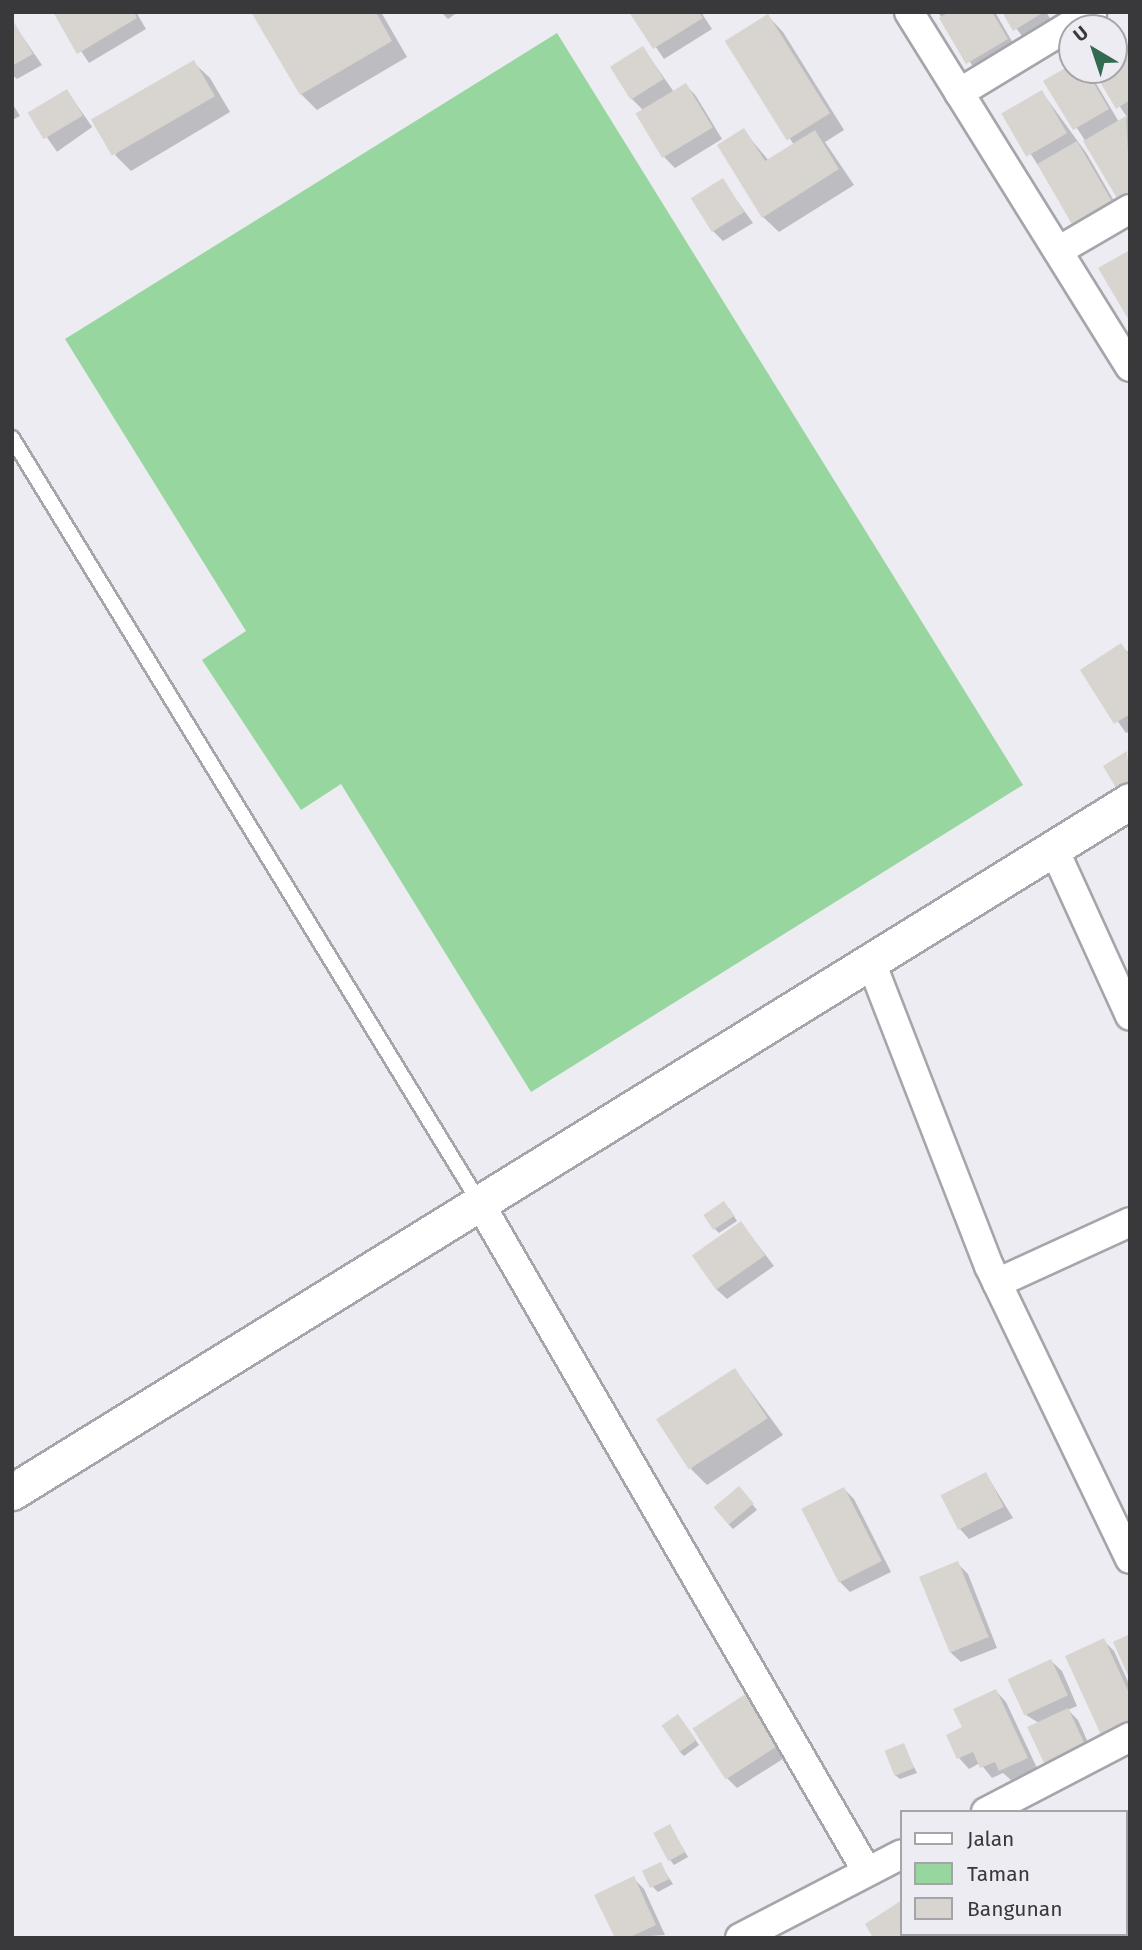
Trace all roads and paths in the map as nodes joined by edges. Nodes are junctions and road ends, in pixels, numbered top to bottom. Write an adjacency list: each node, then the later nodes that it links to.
1 (909, 12): 3 (street)
2 (1092, 12): 3 (street)
3 (959, 93): 5 (street)
4 (1130, 209): 5 (street)
5 (1058, 251): 6 (street)
6 (1130, 367)
7 (12, 438): 12 (lane)
8 (1130, 802): 9 (street)
9 (1054, 849): 10 (street); 11 (street)
10 (871, 962): 12 (street); 14 (street)
11 (1130, 1016)
12 (479, 1202): 15 (street); 20 (street)
13 (1130, 1222): 14 (street)
14 (997, 1283): 16 (street)
15 (12, 1492)
16 (1127, 1546)
17 (1130, 1737): 18 (street)
18 (990, 1810)
19 (900, 1855): 20 (street)
20 (866, 1870): 21 (street)
21 (740, 1938)

